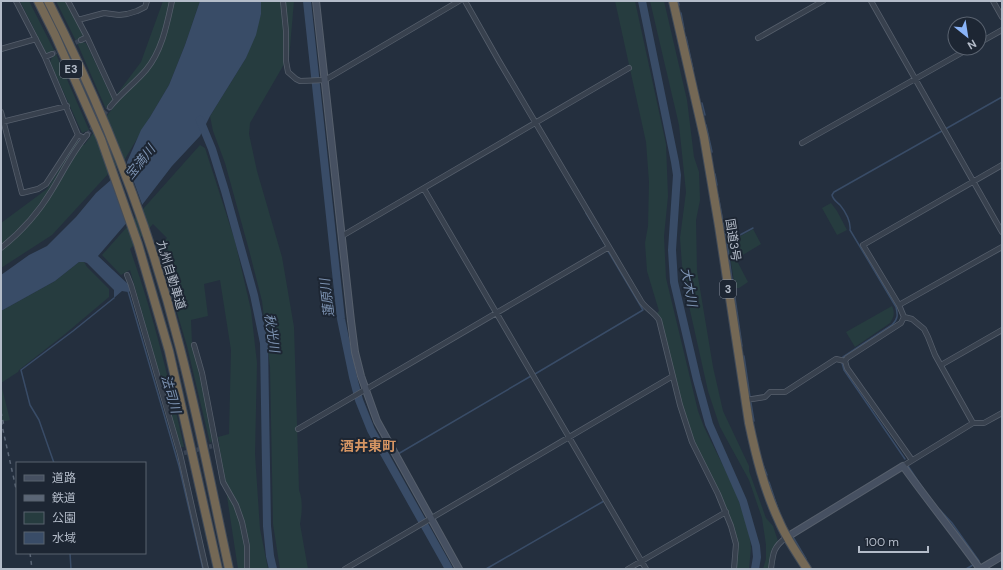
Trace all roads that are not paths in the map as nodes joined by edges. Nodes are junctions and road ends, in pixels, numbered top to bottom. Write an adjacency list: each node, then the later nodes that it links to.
1 (16, 1): 21 (street)
2 (38, 1): 69 (highway, 九州自動車道 / E3)
3 (48, 1): 70 (highway, 九州自動車道 / E3)
4 (68, 1): 16 (street)
5 (146, 1): 16 (street)
6 (172, 1): 30 (street)
7 (283, 1): 29 (street)
8 (316, 1): 29 (street)
9 (459, 1): 29 (street)
10 (466, 1): 35 (street)
11 (673, 1): 56 (highway, 国道3号 / 3)
12 (823, 1): 19 (street)
13 (871, 1): 28 (street)
14 (993, 1): 15 (street)
15 (1002, 17)
16 (78, 20): 18 (street)
17 (1002, 30): 20 (street)
18 (87, 37): 22 (street); 30 (street)
19 (758, 38)
20 (987, 38)
21 (36, 39): 23 (street); 26 (street)
22 (81, 40)
23 (1, 49)
24 (52, 54): 26 (street)
25 (956, 56): 28 (street)
26 (45, 57): 31 (street)
27 (629, 68): 35 (street)
28 (915, 79): 37 (street); 39 (street)
29 (325, 80): 42 (street)
30 (116, 100): 32 (street)
31 (66, 106): 34 (street); 36 (street)
32 (110, 107)
33 (1, 112): 34 (street)
34 (2, 122): 36 (street)
35 (536, 122): 40 (street); 43 (street)
36 (78, 135): 45 (street)
37 (802, 143)
38 (1002, 165): 39 (street)
39 (973, 182): 41 (street); 47 (street)
40 (424, 189): 42 (street); 48 (street)
41 (1002, 232)
42 (342, 236): 55 (street)
43 (609, 247): 48 (street); 54 (street)
44 (1002, 247): 47 (street)
45 (1, 248)
46 (127, 275): 68 (street)
47 (899, 305): 49 (street)
48 (496, 312): 55 (street); 60 (street)
49 (904, 317): 52 (street); 53 (street)
50 (1002, 330): 53 (street)
51 (194, 345): 71 (street)
52 (842, 360): 56 (street); 61 (street)
53 (941, 365): 58 (street)
54 (673, 376): 60 (street); 63 (street)
55 (366, 389): 59 (street); 64 (street)
56 (746, 400): 65 (highway, 国道3号 / 3)
57 (1002, 413): 58 (street)
58 (973, 423): 61 (street)
59 (298, 429)
60 (569, 438): 64 (street); 67 (street)
61 (912, 460): 62 (street)
62 (903, 466): 65 (street); 66 (street)
63 (726, 512): 67 (street); 76 (street)
64 (430, 519): 72 (street); 73 (street)
65 (787, 537): 77 (street); 78 (highway, 国道3号 / 3)
66 (1002, 556)
67 (641, 561): 74 (street); 75 (street)
68 (206, 569)
69 (218, 569)
70 (229, 569)
71 (247, 569)
72 (345, 569)
73 (459, 569)
74 (628, 569)
75 (646, 569)
76 (734, 569)
77 (771, 569)
78 (807, 569)

